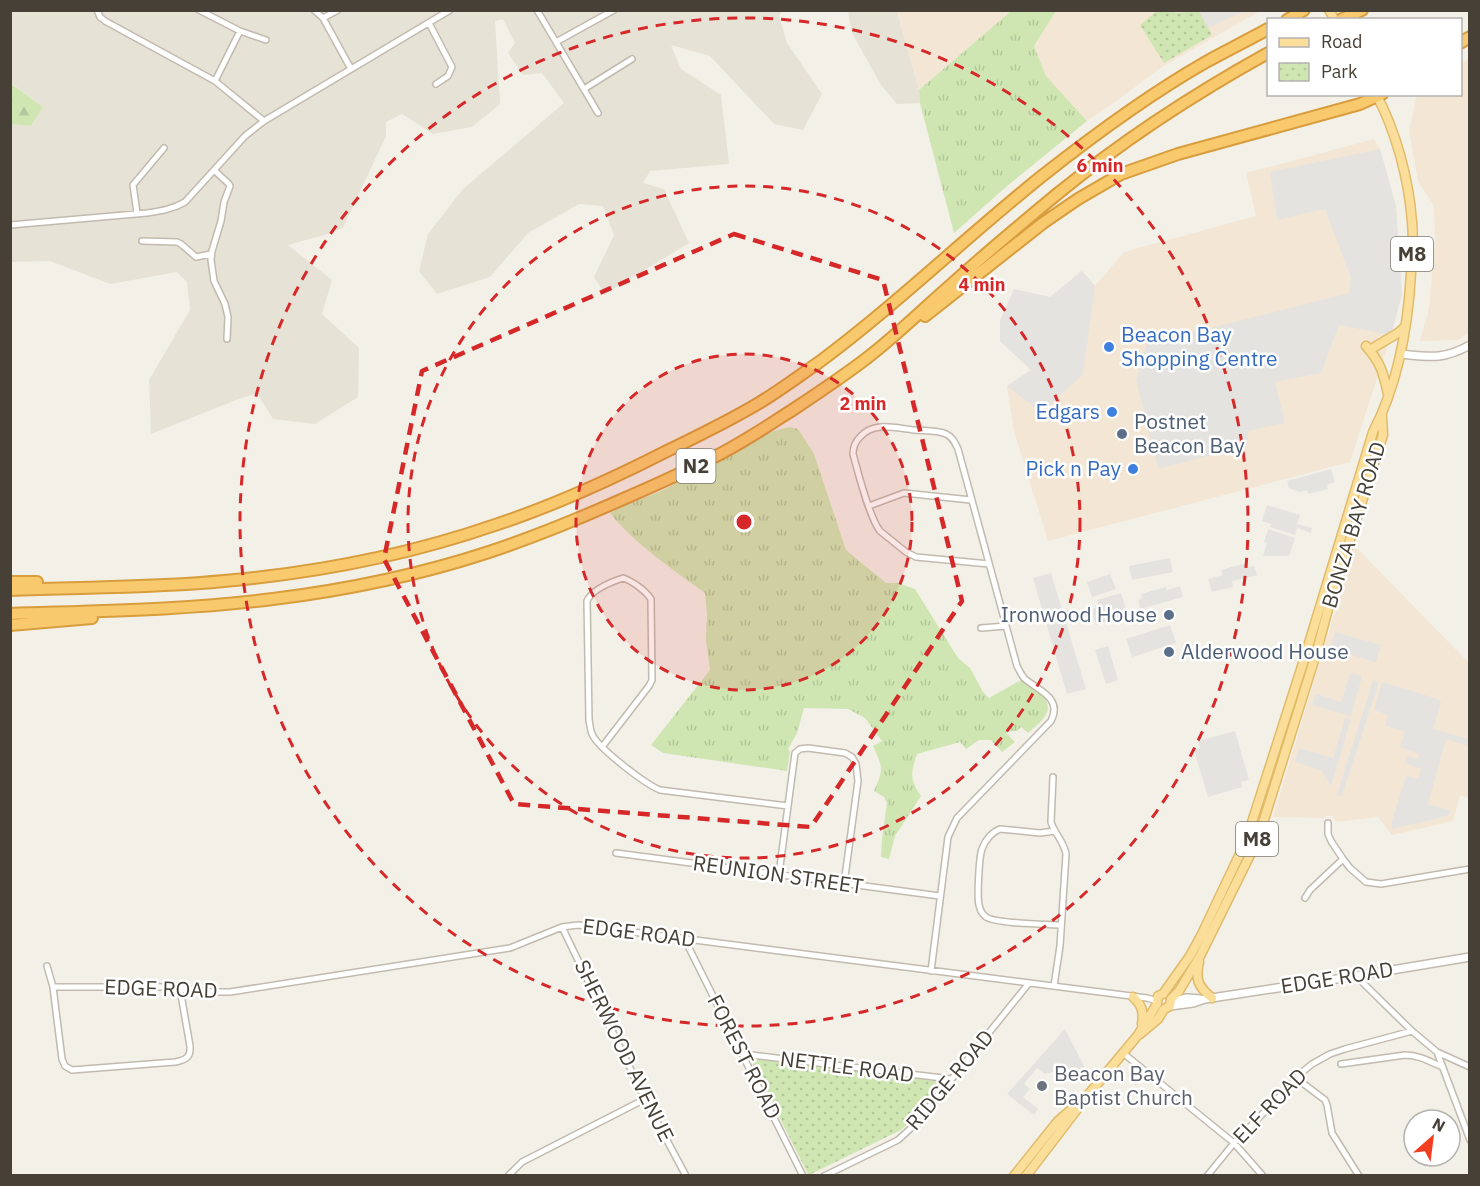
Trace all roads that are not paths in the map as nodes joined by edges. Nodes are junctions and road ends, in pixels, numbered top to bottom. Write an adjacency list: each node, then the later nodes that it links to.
1 (97, 10): 21 (street)
2 (199, 10): 15 (street)
3 (314, 10): 10 (street)
4 (338, 10): 10 (street)
5 (450, 10): 13 (street)
6 (537, 10): 17 (street)
7 (614, 10): 17 (street)
8 (1304, 10): 11 (highway)
9 (1362, 10): 12 (highway)
10 (323, 18): 20 (street)
11 (1290, 18)
12 (1344, 18)
13 (429, 23): 20 (street); 22 (street)
14 (1267, 30): 44 (highway, N2)
15 (240, 32): 16 (street); 21 (street)
16 (266, 40)
17 (556, 42): 23 (street)
18 (1267, 54): 34 (highway, N2)
19 (632, 59): 23 (street)
20 (351, 69): 27 (street)
21 (215, 81): 27 (street)
22 (436, 84)
23 (584, 89): 26 (street)
24 (1377, 96): 34 (highway)
25 (1379, 96): 35 (main road, BONZA BAY ROAD / M8)
26 (598, 113)
27 (264, 121): 29 (street)
28 (164, 148): 30 (street)
29 (214, 170): 30 (street); 33 (street)
30 (137, 213): 31 (street)
31 (10, 225)
32 (142, 241): 33 (street)
33 (211, 254): 36 (street)
34 (906, 326): 47 (highway, N2)
35 (1405, 327): 38 (main road, BONZA BAY ROAD / M8); 39 (main road)
36 (227, 339)
37 (1470, 345): 38 (street)
38 (1401, 354): 39 (main road, BONZA BAY ROAD / M8)
39 (1388, 395): 40 (main road, BONZA BAY ROAD / M8)
40 (1382, 415): 67 (main road, BONZA BAY ROAD / M8); 78 (main road, BONZA BAY ROAD / M8)
41 (971, 500): 42 (street); 42 (street); 43 (street)
42 (869, 506): 43 (street)
43 (989, 564): 50 (street)
44 (226, 581): 45 (highway); 46 (highway, N2)
45 (10, 582)
46 (10, 590)
47 (155, 610): 48 (highway, N2); 49 (highway)
48 (10, 614)
49 (10, 625)
50 (1006, 626): 51 (street); 62 (street)
51 (981, 628)
52 (602, 747): 52 (street); 54 (street)
53 (1053, 777): 56 (street)
54 (788, 806): 60 (street); 61 (street)
55 (1328, 823): 58 (street)
56 (1055, 831): 64 (street); 64 (street)
57 (616, 853): 60 (street, REUNION STREET)
58 (1343, 859): 59 (street); 63 (street)
59 (1470, 869)
60 (779, 874): 61 (street, REUNION STREET)
61 (844, 884): 62 (street, REUNION STREET)
62 (940, 896): 70 (street)
63 (1305, 898)
64 (1061, 925): 73 (street)
65 (562, 927): 66 (street, EDGE ROAD); 75 (street, EDGE ROAD); 90 (street, SHERWOOD AVENUE)
66 (684, 938): 70 (street, EDGE ROAD); 83 (street, FOREST ROAD)
67 (1200, 956): 77 (main road); 78 (main road, BONZA BAY ROAD / M8)
68 (1470, 957): 71 (street, EDGE ROAD)
69 (47, 966): 74 (street)
70 (931, 971): 72 (street, EDGE ROAD)
71 (1356, 976): 77 (street, EDGE ROAD); 80 (street)
72 (1029, 983): 73 (street, EDGE ROAD); 88 (street, RIDGE ROAD)
73 (1054, 986): 76 (street, EDGE ROAD)
74 (53, 987): 75 (street, EDGE ROAD); 75 (street)
75 (180, 989)
76 (1133, 997): 78 (street, EDGE ROAD); 79 (main road)
77 (1208, 998): 78 (street, EDGE ROAD)
78 (1165, 1002): 79 (main road, BONZA BAY ROAD / M8)
79 (1140, 1031): 82 (main road, BONZA BAY ROAD / M8)
80 (1412, 1031): 81 (street); 87 (street, ELF ROAD)
81 (1437, 1052): 85 (street); 86 (street)
82 (1123, 1053): 89 (main road, BONZA BAY ROAD / M8); 92 (street)
83 (743, 1054): 88 (street, NETTLE ROAD); 95 (street, FOREST ROAD)
84 (1341, 1064): 85 (street)
85 (1442, 1067): 91 (street)
86 (1470, 1067)
87 (1296, 1078): 92 (street, ELF ROAD); 101 (street)
88 (951, 1079): 96 (street, RIDGE ROAD)
89 (1088, 1095): 97 (main road, BONZA BAY ROAD / M8); 98 (main road, BONZA BAY ROAD / M8)
90 (645, 1099): 93 (street); 94 (street, SHERWOOD AVENUE)
91 (1470, 1140)
92 (1233, 1143): 99 (street, ELF ROAD); 100 (street)
93 (508, 1176)
94 (686, 1176)
95 (803, 1176)
96 (824, 1176)
97 (1014, 1176)
98 (1026, 1176)
99 (1207, 1176)
100 (1263, 1176)
101 (1359, 1176)

